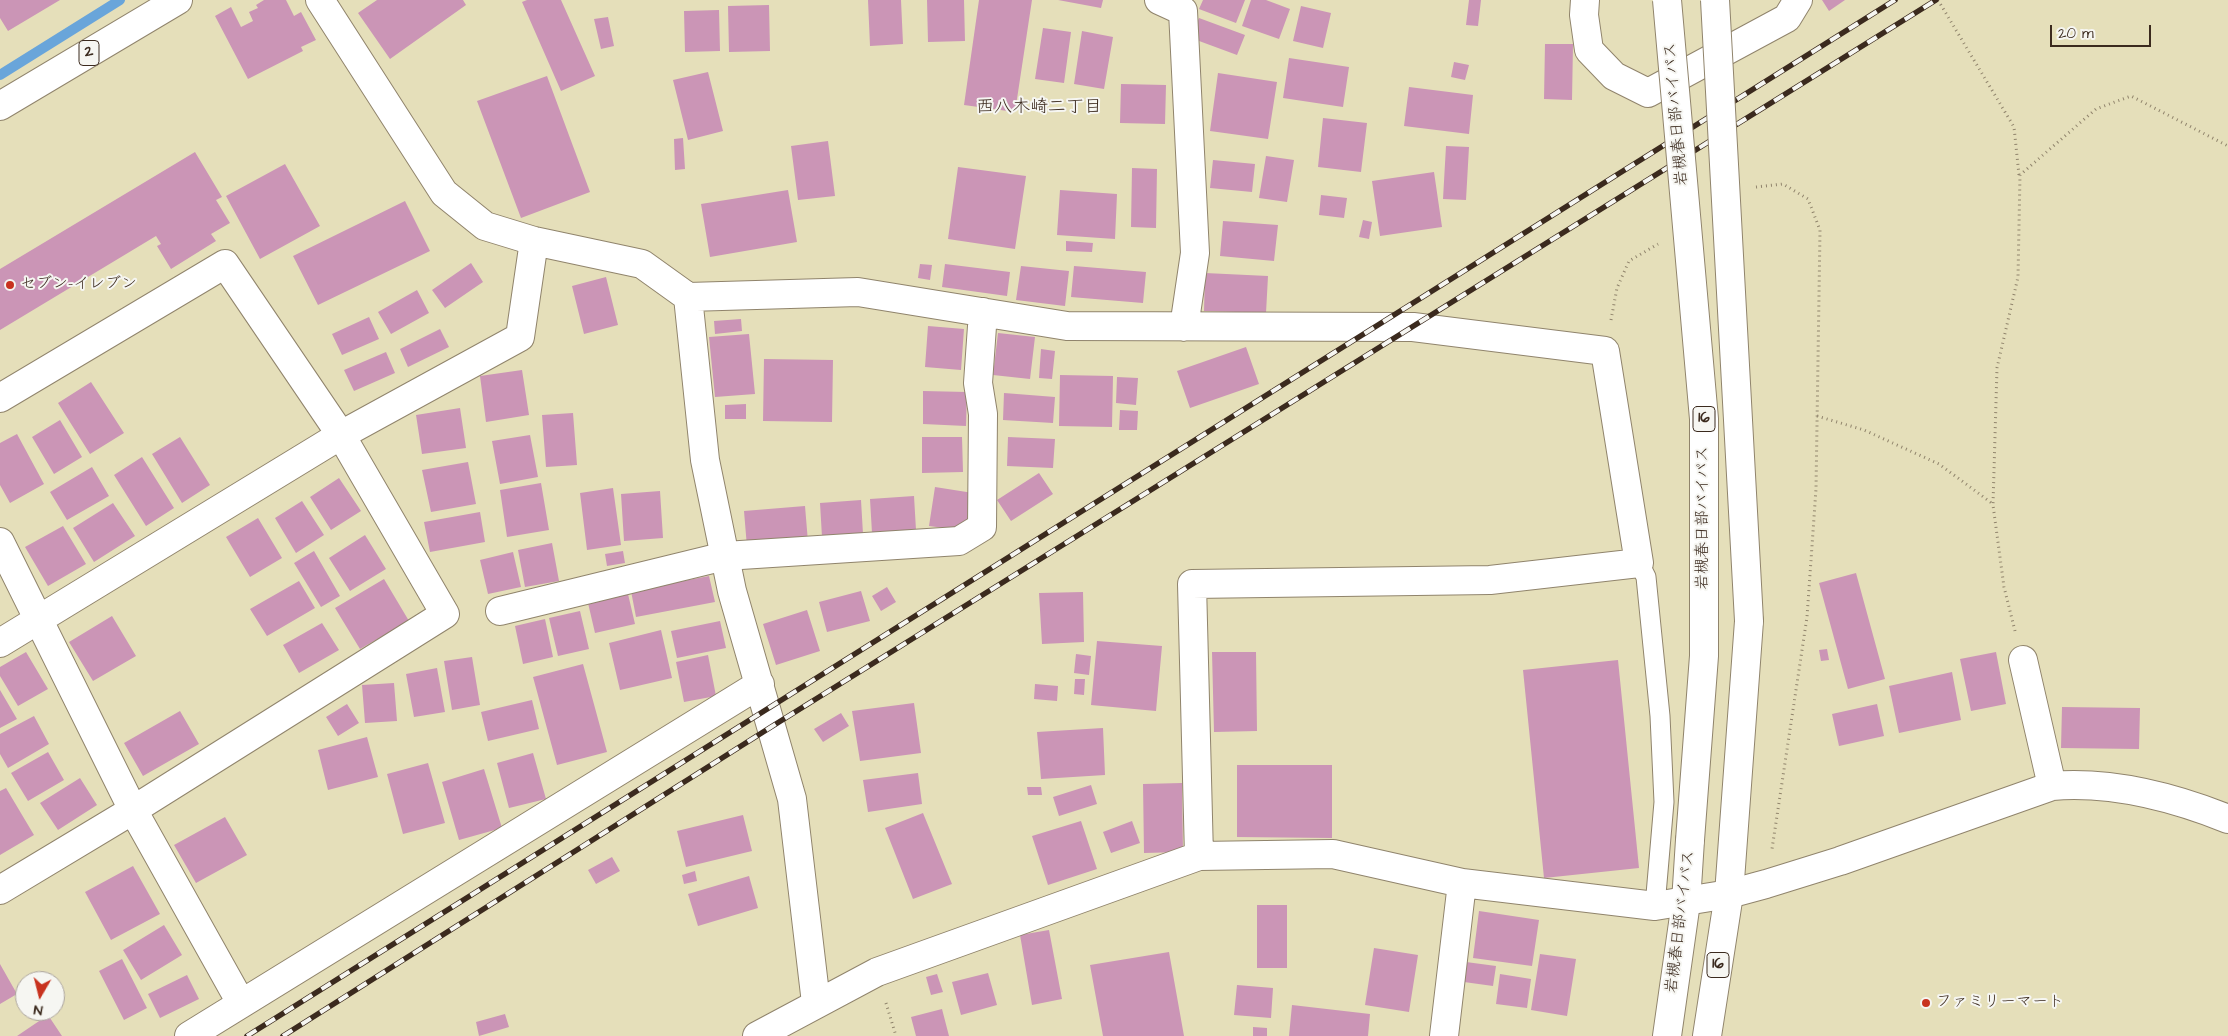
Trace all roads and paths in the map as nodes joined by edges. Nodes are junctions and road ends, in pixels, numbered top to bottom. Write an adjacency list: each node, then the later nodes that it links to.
1 (178, 0): 9 (main road, 2)
2 (320, 0): 12 (main road)
3 (1160, 0): 15 (main road)
4 (1584, 0): 7 (main road)
5 (1667, 0): 35 (main road, 岩槻春日部バイパス / 16, bridge)
6 (1715, 0): 34 (main road, 16, bridge)
7 (1798, 0)
8 (1938, 0): 11 (path)
9 (0, 106)
10 (2228, 146): 11 (path)
11 (2020, 175): 19 (path)
12 (534, 241): 13 (main road); 18 (main road)
13 (688, 297): 14 (main road); 21 (main road)
14 (983, 312): 15 (main road); 21 (main road)
15 (1184, 327): 22 (main road)
16 (0, 398): 18 (main road)
17 (1817, 416): 19 (path)
18 (340, 435): 24 (main road); 29 (main road)
19 (1993, 505): 26 (path)
20 (0, 542): 24 (main road)
21 (725, 556): 23 (main road); 27 (main road)
22 (1639, 562): 31 (main road); 36 (lane)
23 (500, 611)
24 (39, 620): 25 (main road); 29 (main road)
25 (0, 643)
26 (2023, 660): 28 (main road)
27 (760, 684): 37 (main road); 38 (main road)
28 (2052, 786): 30 (main road); 34 (main road)
29 (133, 810): 33 (main road); 37 (main road)
30 (2228, 819)
31 (1199, 856): 32 (main road); 38 (main road)
32 (1462, 883): 36 (main road); 41 (main road)
33 (0, 890)
34 (1729, 894): 35 (main road); 43 (main road, 16)
35 (1686, 902): 36 (main road); 42 (main road, 岩槻春日部バイパス / 16)
36 (1655, 906)
37 (241, 1003): 39 (main road)
38 (816, 1004): 40 (main road)
39 (189, 1036)
40 (757, 1036)
41 (1444, 1036)
42 (1667, 1036)
43 (1707, 1036)

